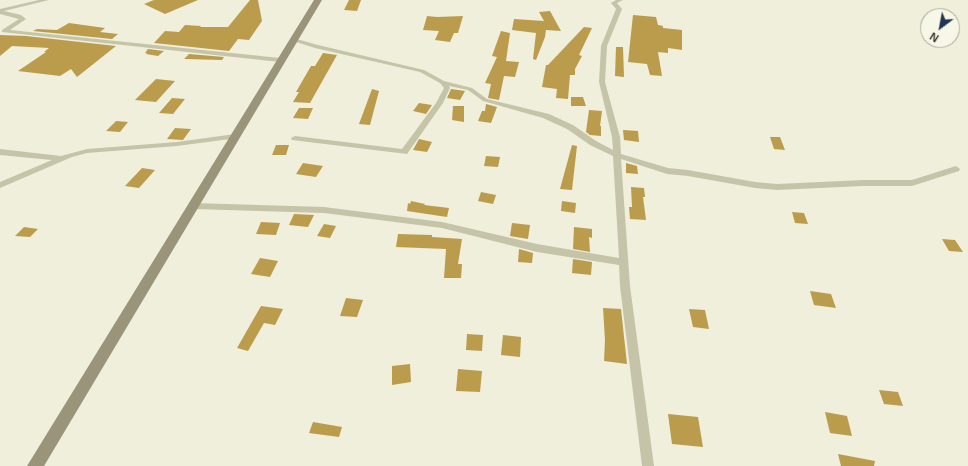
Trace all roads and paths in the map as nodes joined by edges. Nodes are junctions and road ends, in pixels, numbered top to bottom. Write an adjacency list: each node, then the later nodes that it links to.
1 (46, 0): 4 (street)
2 (318, 0): 6 (main road)
3 (620, 0): 12 (street)
4 (0, 11): 5 (street)
5 (2, 32): 7 (street)
6 (292, 40): 7 (main road); 8 (street)
7 (280, 60): 9 (main road)
8 (442, 82): 10 (street); 12 (street)
9 (235, 136): 13 (street); 16 (main road)
10 (295, 138)
11 (0, 152): 13 (street)
12 (617, 154): 14 (street); 17 (street)
13 (62, 158): 15 (street)
14 (956, 169)
15 (0, 185)
16 (194, 206): 17 (street); 18 (main road)
17 (623, 262): 19 (street)
18 (35, 466)
19 (648, 466)

